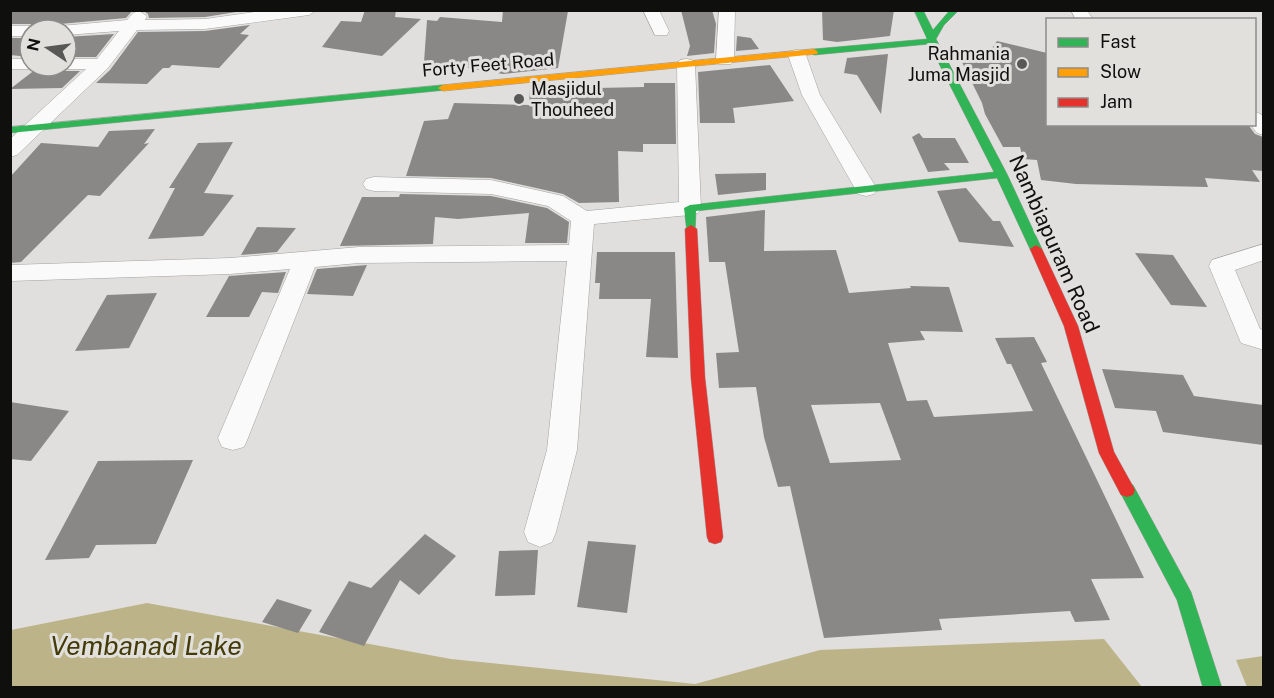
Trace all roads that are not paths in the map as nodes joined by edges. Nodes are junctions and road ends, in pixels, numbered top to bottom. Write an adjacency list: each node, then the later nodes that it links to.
1 (309, 10): 6 (street)
2 (651, 10): 8 (street)
3 (727, 10): 11 (street)
4 (918, 10): 9 (street, Nambiapuram Road)
5 (955, 10): 9 (street)
6 (137, 18): 7 (street); 13 (street)
7 (78, 28)
8 (661, 31)
9 (931, 40): 10 (street, Forty Feet Road); 18 (street, Nambiapuram Road)
10 (797, 54): 11 (street, Forty Feet Road); 20 (street)
11 (724, 60): 14 (street, Forty Feet Road)
12 (78, 64): 13 (street)
13 (102, 64): 15 (street)
14 (686, 64): 15 (street, Forty Feet Road); 21 (street)
15 (36, 128): 16 (street, Forty Feet Road); 17 (street)
16 (10, 130)
17 (10, 151)
18 (1002, 174): 20 (street); 31 (street, Nambiapuram Road)
19 (374, 184): 22 (street)
20 (866, 189): 21 (street)
21 (690, 208): 22 (street); 30 (street)
22 (583, 218): 24 (street)
23 (1263, 252): 27 (street)
24 (580, 253): 25 (street); 29 (street)
25 (306, 259): 26 (street); 28 (street)
26 (10, 273)
27 (1263, 340)
28 (233, 438)
29 (540, 532)
30 (715, 537)
31 (1213, 687)

